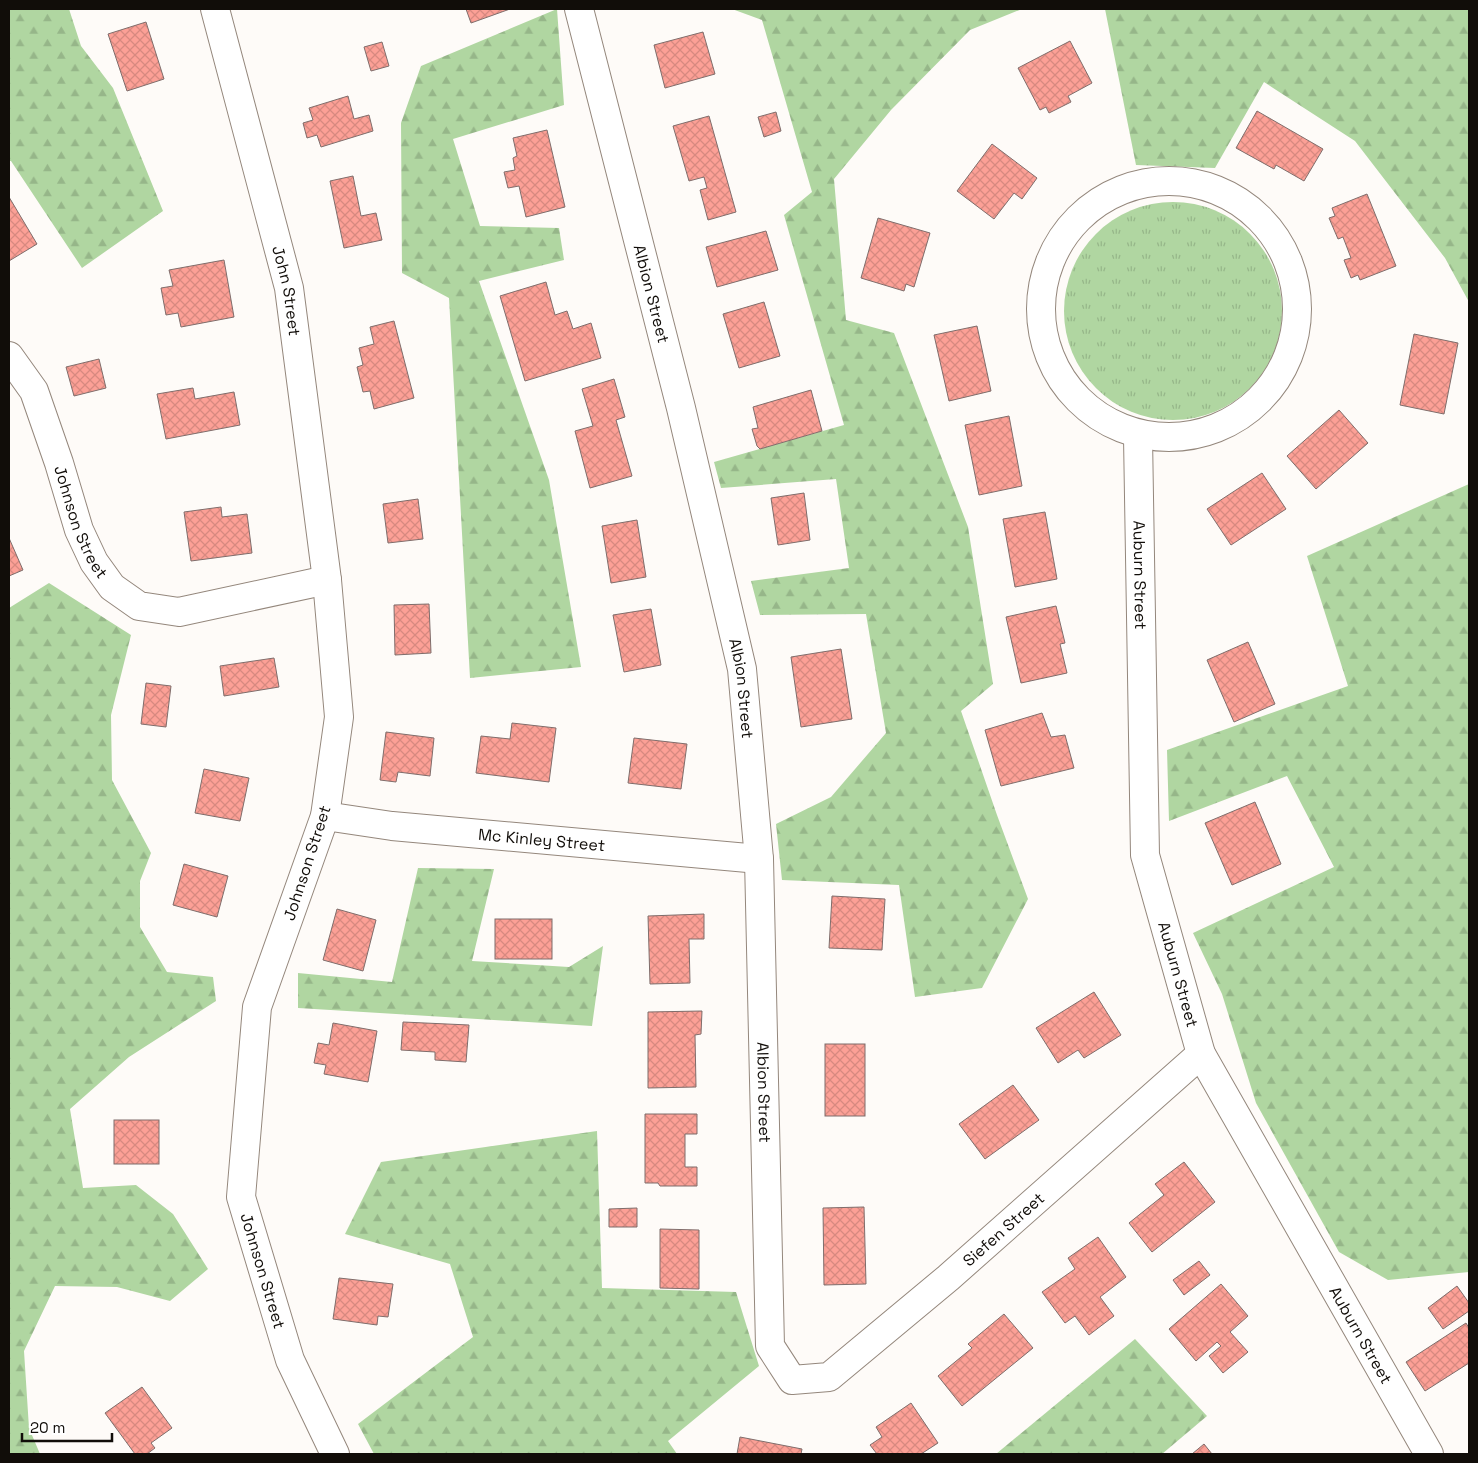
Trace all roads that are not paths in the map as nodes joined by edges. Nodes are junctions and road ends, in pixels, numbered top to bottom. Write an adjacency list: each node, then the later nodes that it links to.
1 (215, 9): 5 (street, John Street)
2 (579, 9): 7 (street, Albion Street)
3 (9, 356): 5 (street, Johnson Street)
4 (1138, 437): 4 (street); 8 (street, Auburn Street)
5 (327, 580): 6 (street, Johnson Street)
6 (325, 816): 7 (street, Mc Kinley Street); 10 (street, Johnson Street)
7 (759, 859): 9 (street, Albion Street)
8 (1200, 1054): 9 (street, Siefen Street); 11 (street, Auburn Street)
9 (792, 1380)
10 (335, 1454)
11 (1429, 1454)

